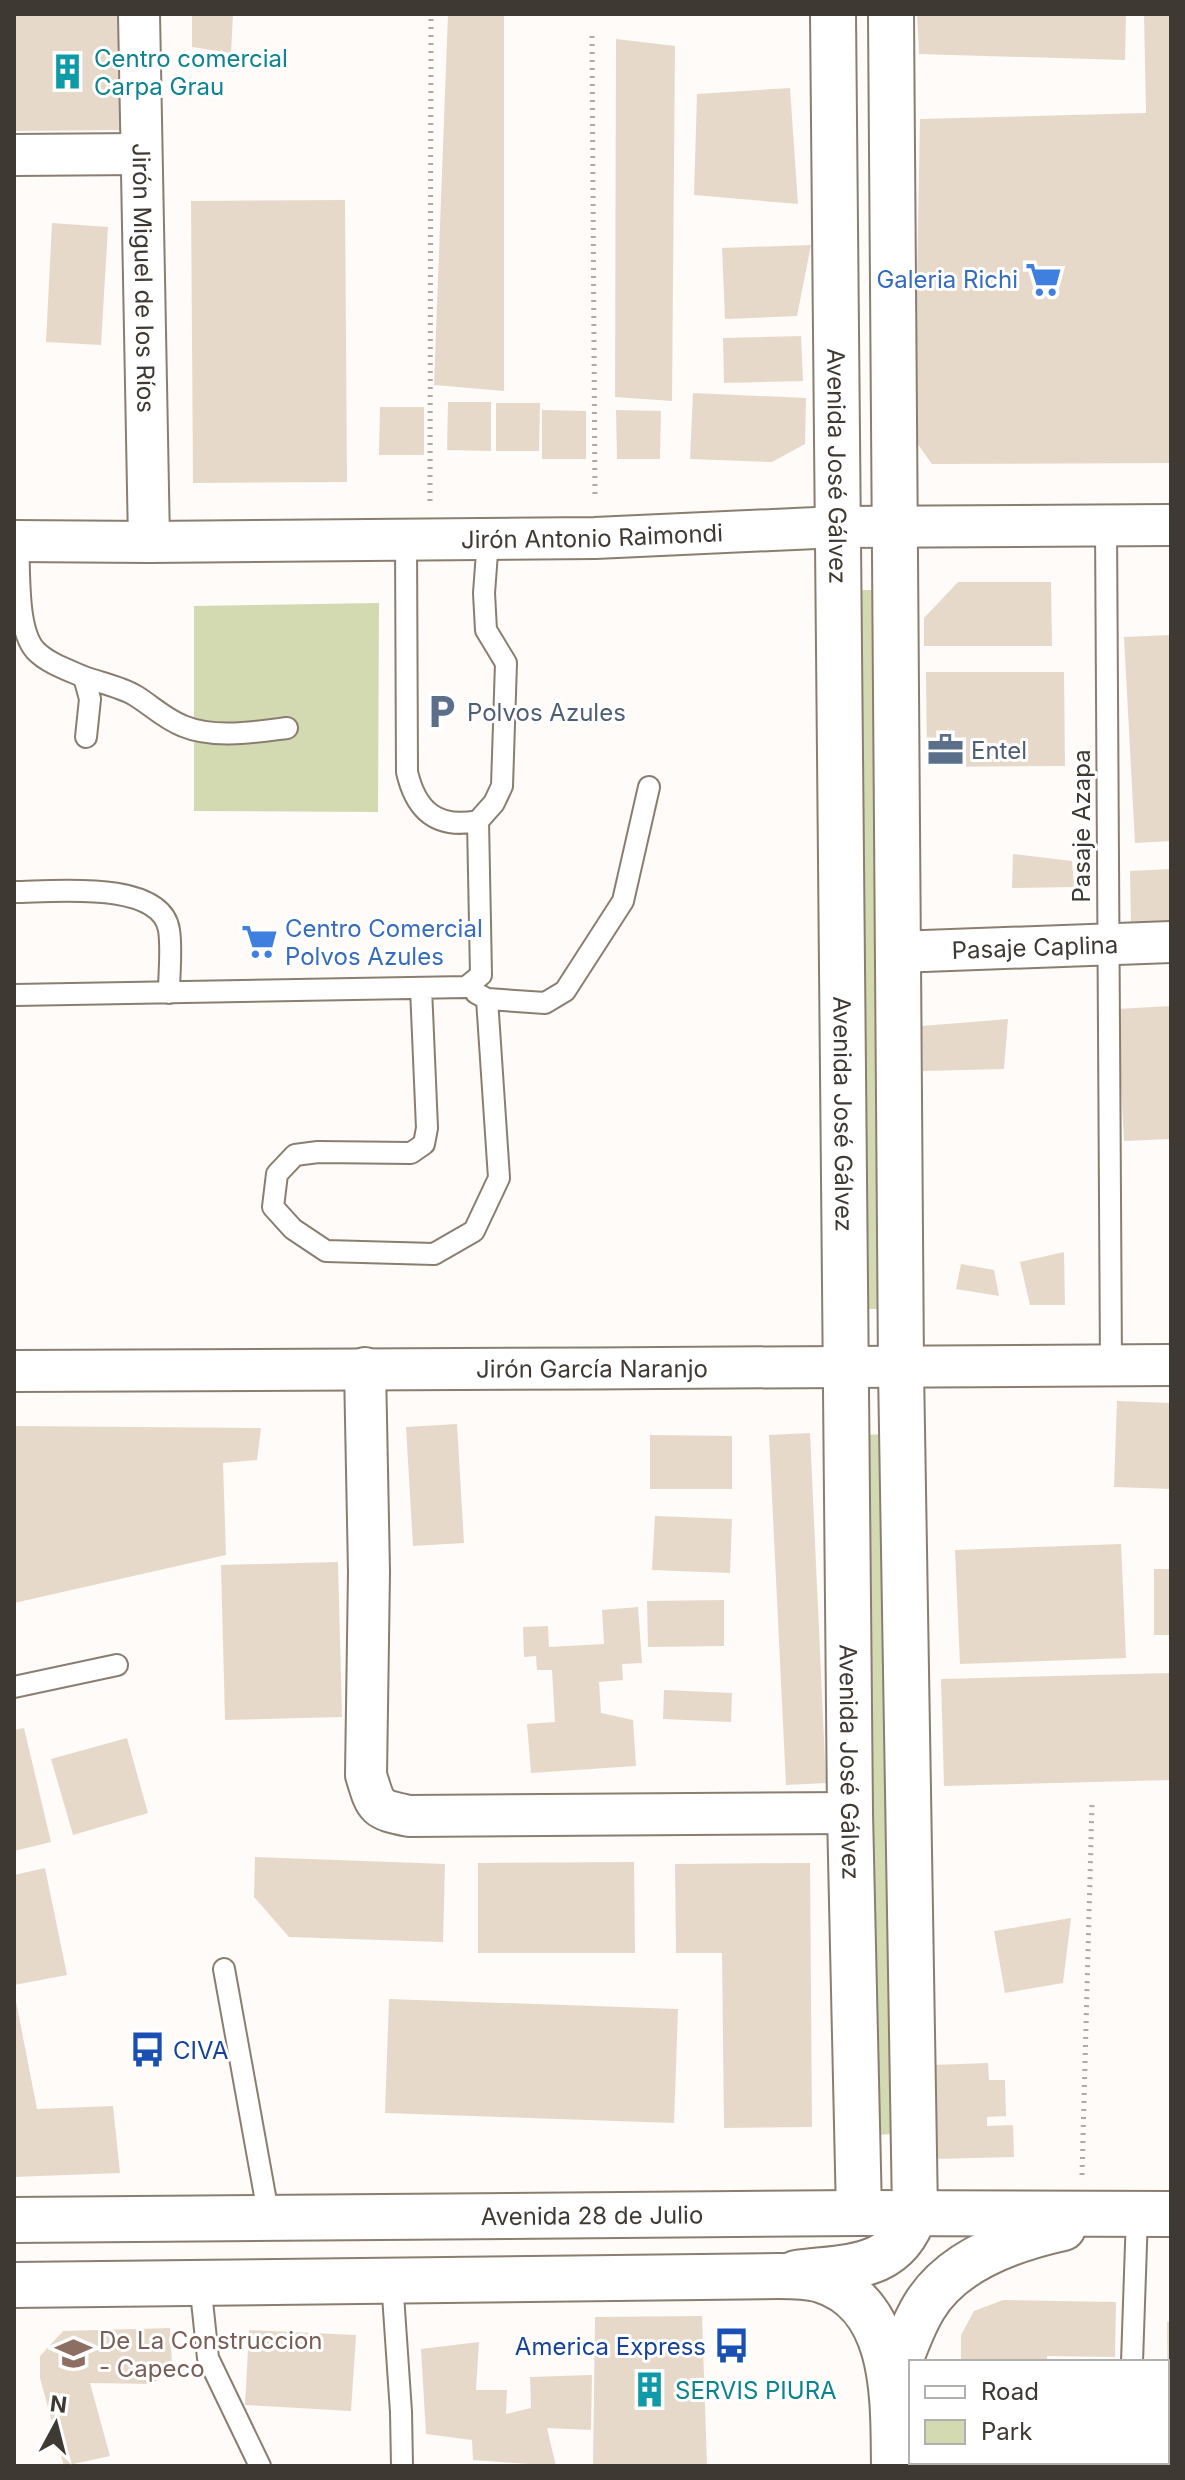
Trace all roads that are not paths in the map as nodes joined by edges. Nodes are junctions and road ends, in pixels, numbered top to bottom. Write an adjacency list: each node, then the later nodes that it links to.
1 (139, 14): 4 (street, Jirón Miguel de los Ríos)
2 (833, 14): 8 (street, Avenida José Gálvez)
3 (891, 14): 9 (street)
4 (139, 154): 5 (street); 13 (street, Jirón Miguel de los Ríos)
5 (14, 155)
6 (1106, 525): 7 (street, Jirón Antonio Raimondi); 9 (street, Jirón Antonio Raimondi); 21 (lane, Pasaje Azapa)
7 (1171, 525)
8 (838, 527): 9 (street, Jirón Antonio Raimondi); 11 (street, Jirón Antonio Raimondi); 31 (street, Avenida José Gálvez)
9 (894, 527): 22 (street)
10 (418, 539): 11 (street, Jirón Antonio Raimondi); 13 (street, Jirón Antonio Raimondi); 18 (lane)
11 (488, 539): 18 (lane)
12 (16, 541): 13 (street, Jirón Antonio Raimondi); 14 (lane)
13 (149, 542)
14 (84, 677): 15 (lane); 16 (lane)
15 (287, 728)
16 (86, 737)
17 (649, 787): 27 (lane)
18 (478, 821): 23 (lane)
19 (14, 892): 25 (lane)
20 (1171, 942): 21 (street, Pasaje Caplina)
21 (1107, 944): 22 (street, Pasaje Caplina); 29 (lane, Pasaje Azapa)
22 (897, 952): 32 (street)
23 (466, 987): 24 (lane); 27 (lane)
24 (421, 988): 25 (lane); 27 (lane)
25 (169, 993): 26 (lane)
26 (14, 995)
27 (487, 999)
28 (1171, 1365): 29 (street, Jirón García Naranjo)
29 (1111, 1366): 32 (street, Jirón García Naranjo)
30 (365, 1368): 31 (street, Jirón García Naranjo); 33 (street, Jirón García Naranjo); 36 (street)
31 (847, 1368): 32 (street, Jirón García Naranjo); 36 (street, Avenida José Gálvez)
32 (901, 1369): 39 (street)
33 (14, 1371)
34 (117, 1665): 35 (lane)
35 (14, 1687)
36 (850, 1813): 38 (street, Avenida José Gálvez)
37 (224, 1969): 41 (lane)
38 (859, 2213): 39 (street, Avenida 28 de Julio); 41 (street, Avenida 28 de Julio)
39 (915, 2213): 40 (street, Avenida 28 de Julio); 43 (street)
40 (1145, 2215): 47 (lane); 48 (street)
41 (269, 2218): 42 (street, Avenida 28 de Julio)
42 (14, 2220)
43 (778, 2276): 44 (street); 48 (street)
44 (392, 2280): 45 (street); 50 (lane)
45 (200, 2282): 46 (street); 49 (lane)
46 (14, 2285)
47 (1132, 2360)
48 (892, 2382): 51 (street)
49 (260, 2466)
50 (402, 2466)
51 (894, 2466)

